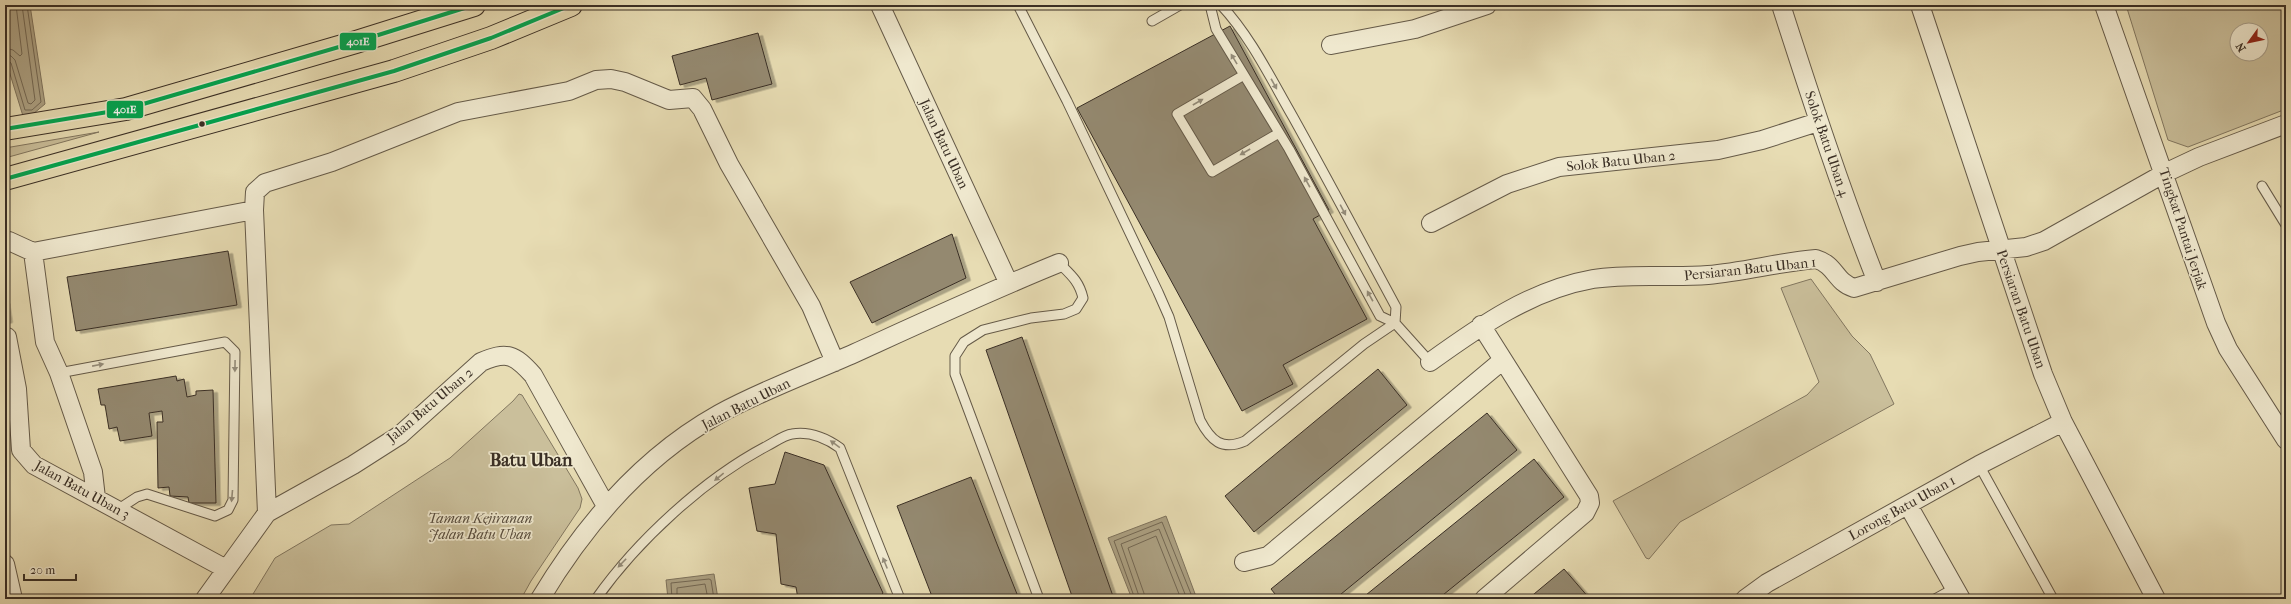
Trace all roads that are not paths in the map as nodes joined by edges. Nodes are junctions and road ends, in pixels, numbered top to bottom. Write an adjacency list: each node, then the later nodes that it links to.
1 (474, 5): 17 (highway)
2 (570, 5): 20 (highway)
3 (880, 5): 30 (street, Jalan Batu Uban)
4 (1018, 5): 31 (lane)
5 (1180, 5): 12 (lane)
6 (1210, 5): 14 (lane, one-way to 6)
7 (1221, 5): 31 (lane, one-way to 31)
8 (1486, 5): 13 (street)
9 (1781, 5): 15 (street, Solok Batu Uban 4)
10 (1920, 5): 26 (street, Persiaran Batu Uban)
11 (2104, 5): 19 (street, Tingkat Pantai Jerjak)
12 (1152, 21)
13 (1331, 45)
14 (1244, 75): 18 (lane); 18 (lane, one-way to 14)
15 (1818, 122): 23 (street, Solok Batu Uban 2); 29 (street, Solok Batu Uban 4)
16 (2286, 124): 19 (street, Persiaran Batu Uban 1)
17 (5, 129)
18 (1279, 132): 31 (lane, one-way to 18)
19 (2165, 173): 26 (street, Persiaran Batu Uban 1); 39 (street, Tingkat Pantai Jerjak)
20 (5, 179)
21 (2262, 186): 24 (lane)
22 (254, 210): 27 (street); 35 (street); 45 (street)
23 (1431, 223)
24 (2286, 225)
25 (6, 238): 27 (street)
26 (2001, 249): 29 (street, Persiaran Batu Uban 1); 38 (street, Persiaran Batu Uban)
27 (33, 252): 37 (street)
28 (1059, 263): 30 (street, Jalan Batu Uban); 55 (lane)
29 (1878, 282): 32 (street, Persiaran Batu Uban 1)
30 (1008, 284): 35 (street, Jalan Batu Uban)
31 (1395, 323): 36 (lane)
32 (1481, 325): 34 (street); 36 (street, Persiaran Batu Uban 1)
33 (7, 337): 41 (street, Jalan Batu Uban 3)
34 (1503, 360): 46 (street); 56 (street)
35 (835, 362): 43 (street, Jalan Batu Uban)
36 (1430, 362)
37 (59, 372): 41 (street); 44 (lane, one-way to 44)
38 (2063, 422): 40 (street, Lorong Batu Uban 1); 60 (street, Persiaran Batu Uban)
39 (2286, 440)
40 (1979, 465): 42 (street, Lorong Batu Uban 1); 59 (lane)
41 (96, 498): 44 (street, Jalan Batu Uban 3)
42 (1908, 505): 49 (street); 57 (street, Lorong Batu Uban 1)
43 (606, 506): 45 (street, Jalan Batu Uban 2); 52 (street, Jalan Batu Uban)
44 (117, 510): 48 (street, Jalan Batu Uban 3)
45 (267, 512): 48 (street, Jalan Batu Uban 2)
46 (1244, 562)
47 (5, 564): 50 (street)
48 (226, 570): 51 (street, Jalan Batu Uban 2)
49 (1958, 594): 58 (lane)
50 (12, 599)
51 (206, 599)
52 (540, 599)
53 (596, 599): 54 (lane, one-way to 53)
54 (900, 599)
55 (1039, 599)
56 (1484, 599)
57 (1745, 599)
58 (1935, 599)
59 (2053, 599)
60 (2156, 599)

